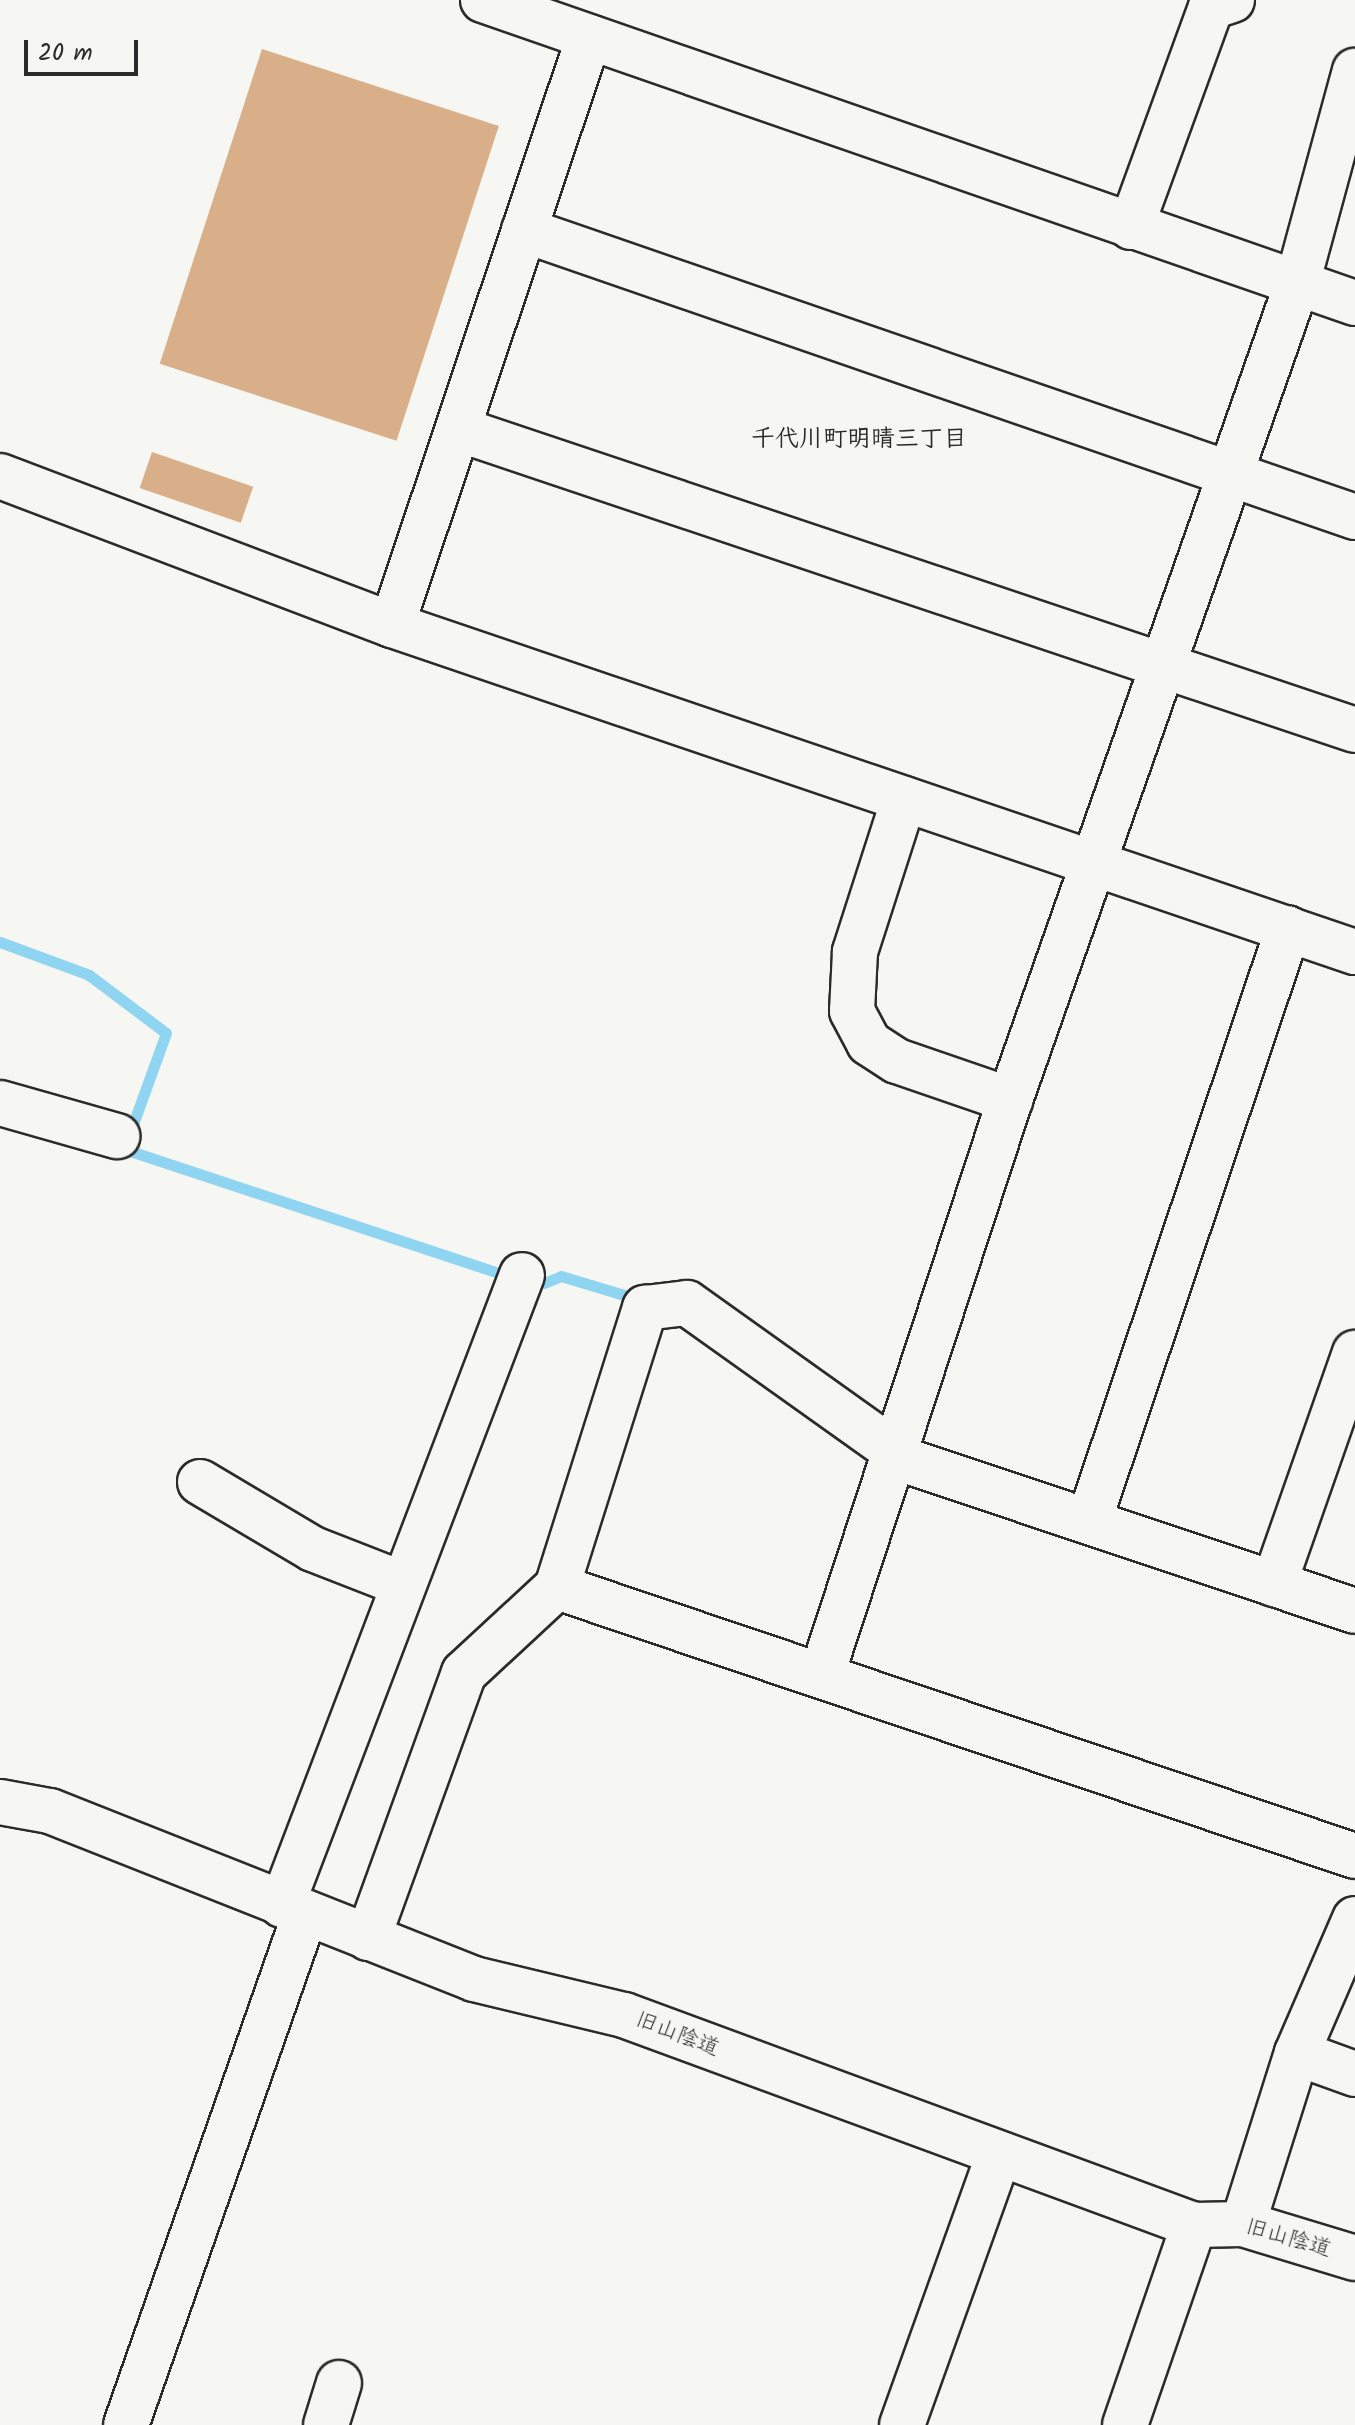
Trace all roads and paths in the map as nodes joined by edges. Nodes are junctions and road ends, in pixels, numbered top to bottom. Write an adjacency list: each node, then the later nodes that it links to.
1 (483, 0): 3 (street)
2 (1215, 2): 5 (street)
3 (589, 37): 5 (street); 6 (street)
4 (1355, 71): 7 (street)
5 (1131, 227): 7 (street)
6 (524, 230): 9 (street); 11 (street)
7 (1297, 284): 8 (street); 11 (street)
8 (1355, 303)
9 (458, 429): 13 (street); 14 (street)
10 (0, 476): 13 (street)
11 (1230, 476): 12 (street); 14 (street)
12 (1355, 517)
13 (392, 625): 16 (street)
14 (1165, 665): 15 (street); 17 (street)
15 (1355, 730)
16 (904, 799): 17 (street); 20 (street)
17 (1096, 864): 18 (street); 20 (street)
18 (1288, 929): 19 (street); 27 (street)
19 (1355, 952)
20 (1010, 1100): 25 (street)
21 (0, 1103): 22 (street)
22 (117, 1136)
23 (522, 1275): 28 (street)
24 (1355, 1353): 29 (street)
25 (896, 1449): 27 (street); 30 (street); 32 (street)
26 (200, 1482): 28 (street)
27 (1089, 1521): 29 (street)
28 (403, 1584): 35 (street)
29 (1274, 1584): 31 (street)
30 (557, 1587): 32 (street); 37 (street)
31 (1355, 1611)
32 (822, 1674): 34 (street)
33 (0, 1802): 35 (street, 旧山陰道)
34 (1355, 1856)
35 (293, 1909): 37 (street, 旧山陰道); 45 (street)
36 (1355, 1919): 38 (street)
37 (368, 1938): 40 (street, 旧山陰道)
38 (1297, 2053): 39 (street); 41 (street)
39 (1355, 2074)
40 (998, 2157): 42 (street, 旧山陰道); 47 (street)
41 (1243, 2224): 42 (street, 旧山陰道); 43 (street, 旧山陰道)
42 (1194, 2225): 48 (street)
43 (1355, 2258)
44 (339, 2383): 46 (street)
45 (126, 2425)
46 (326, 2425)
47 (902, 2425)
48 (1125, 2425)

